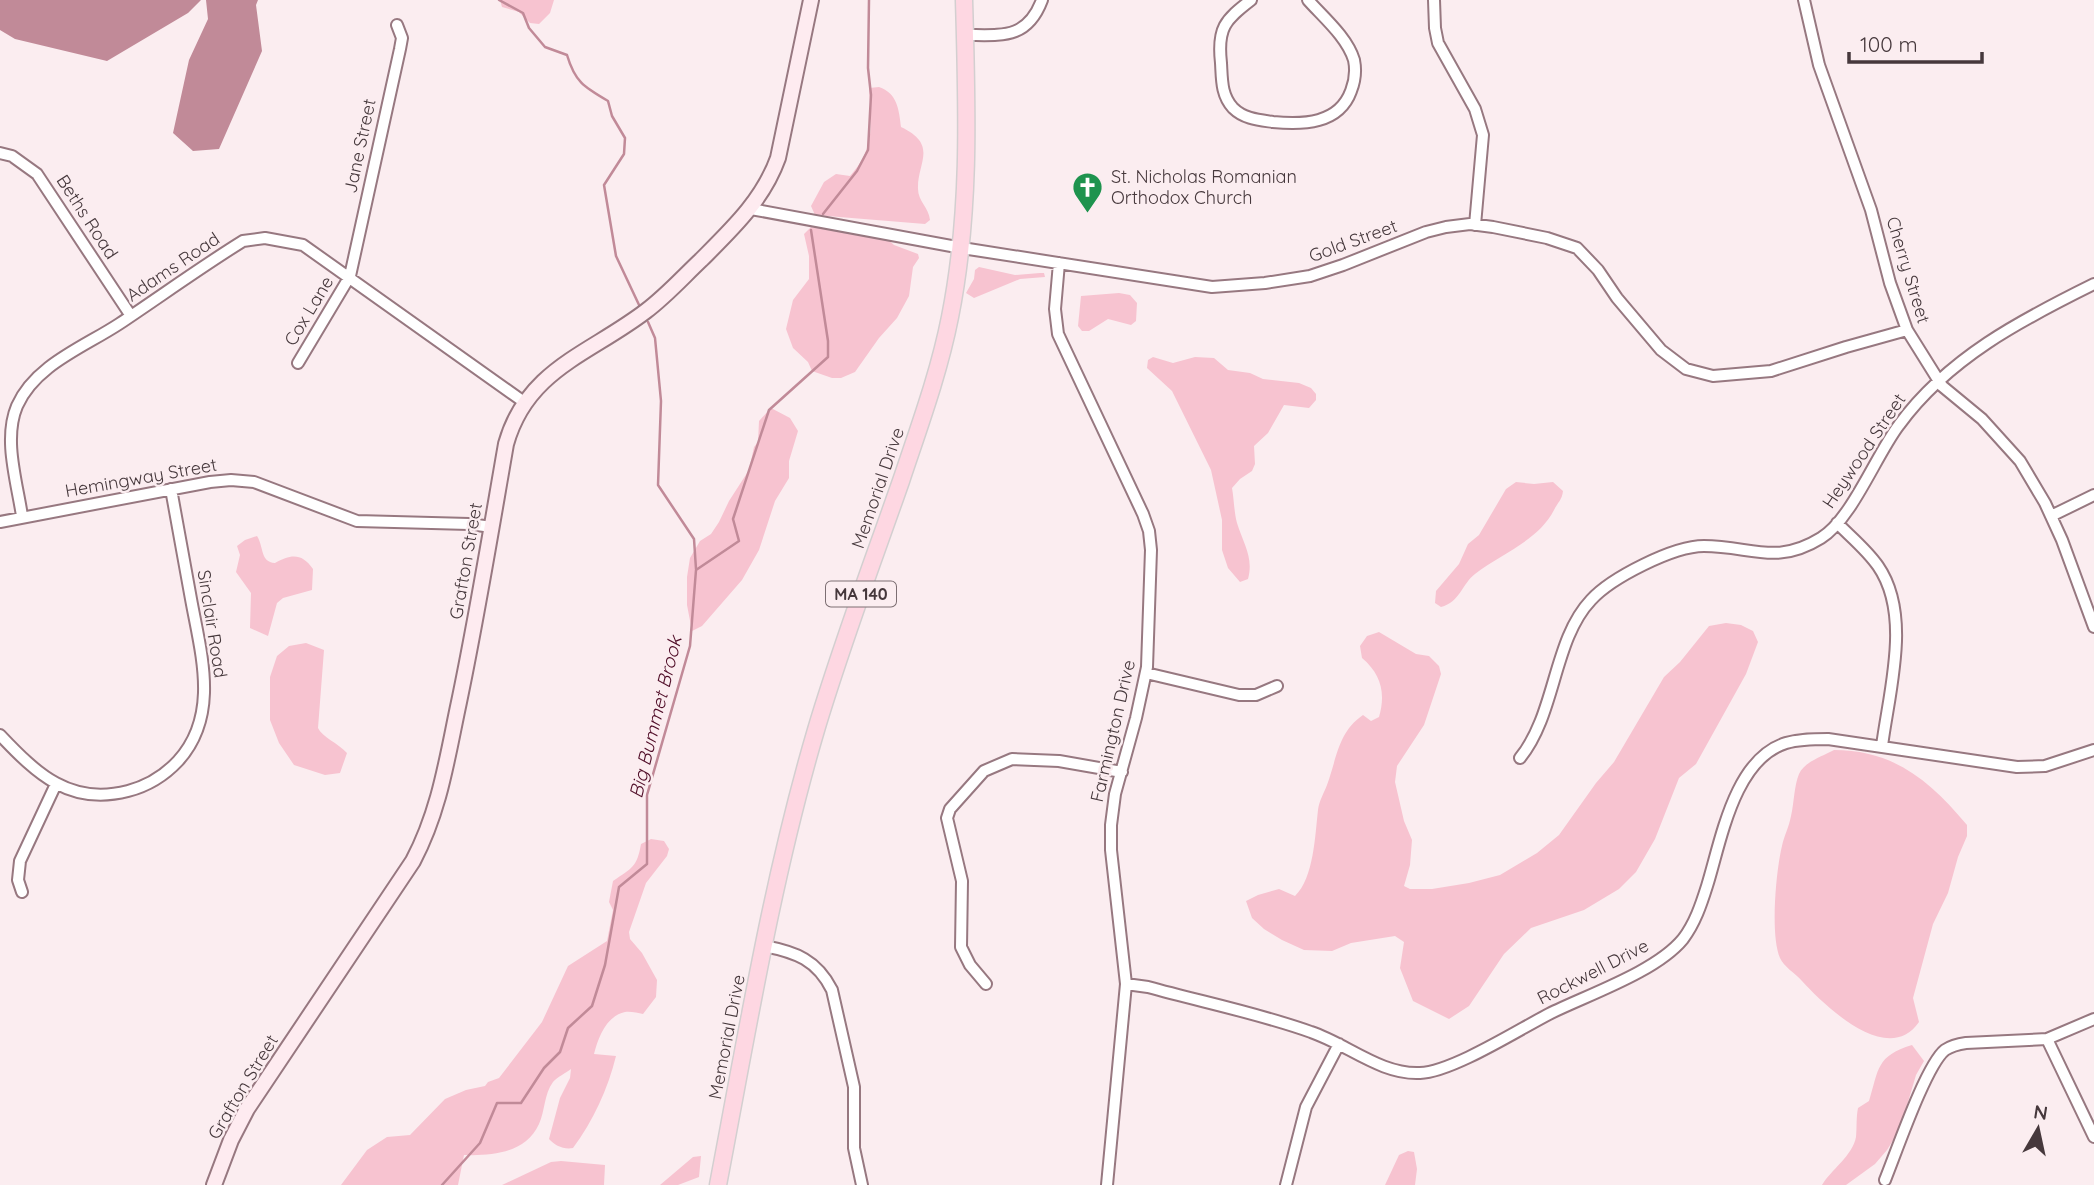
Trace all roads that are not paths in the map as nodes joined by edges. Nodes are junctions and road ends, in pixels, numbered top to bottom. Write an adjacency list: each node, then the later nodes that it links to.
1 (811, 0): 11 (street, Grafton Street)
2 (964, 0): 9 (main road, Memorial Drive / MA 140)
3 (1042, 0): 9 (street)
4 (1251, 0): 5 (street)
5 (1308, 0)
6 (1434, 0): 12 (street)
7 (1804, 0): 18 (street, Cherry Street)
8 (397, 25): 15 (street, Jane Street)
9 (965, 35): 13 (main road, Memorial Drive / MA 140)
10 (0, 153): 17 (street, Beths Road)
11 (751, 209): 13 (street, Gold Street); 21 (street, Grafton Street)
12 (1475, 225): 14 (street, Gold Street); 18 (street, Gold Street)
13 (962, 248): 14 (street, Gold Street); 39 (main road, Memorial Drive / MA 140)
14 (1059, 262): 30 (street, Farmington Drive)
15 (350, 276): 17 (street, Adams Road); 19 (street, Cox Lane); 21 (street, Adams Road)
16 (2094, 284): 20 (street, Heywood Street)
17 (131, 316): 24 (street, Adams Road)
18 (1907, 330): 20 (street, Cherry Street)
19 (298, 363)
20 (1939, 382): 25 (street, Cherry Street); 27 (street, Heywood Street)
21 (523, 402): 28 (street, Grafton Street)
22 (171, 489): 24 (street, Hemingway Street); 28 (street, Hemingway Street); 37 (street, Sinclair Road)
23 (2094, 495): 25 (street)
24 (22, 516): 26 (street, Hemingway Street)
25 (2051, 516): 29 (street, Cherry Street)
26 (0, 522)
27 (1837, 523): 33 (street); 35 (street, Heywood Street)
28 (492, 527): 47 (street, Grafton Street)
29 (2094, 627)
30 (1146, 673): 31 (street); 36 (street, Farmington Drive)
31 (1277, 686)
32 (0, 735): 37 (street, Sinclair Road)
33 (1882, 746): 34 (street, Rockwell Drive); 44 (street, Rockwell Drive)
34 (2094, 750)
35 (1521, 758)
36 (1122, 772): 40 (street); 41 (street, Farmington Drive)
37 (56, 784): 38 (street)
38 (22, 892)
39 (764, 946): 48 (main road, Memorial Drive / MA 140); 49 (street)
40 (986, 984)
41 (1126, 984): 44 (street, Rockwell Drive); 50 (street, Farmington Drive)
42 (2094, 1019): 43 (street)
43 (2047, 1040): 45 (street); 46 (street)
44 (1339, 1044): 51 (street)
45 (2094, 1137)
46 (1885, 1180)
47 (214, 1185)
48 (718, 1185)
49 (862, 1185)
50 (1107, 1185)
51 (1286, 1185)

